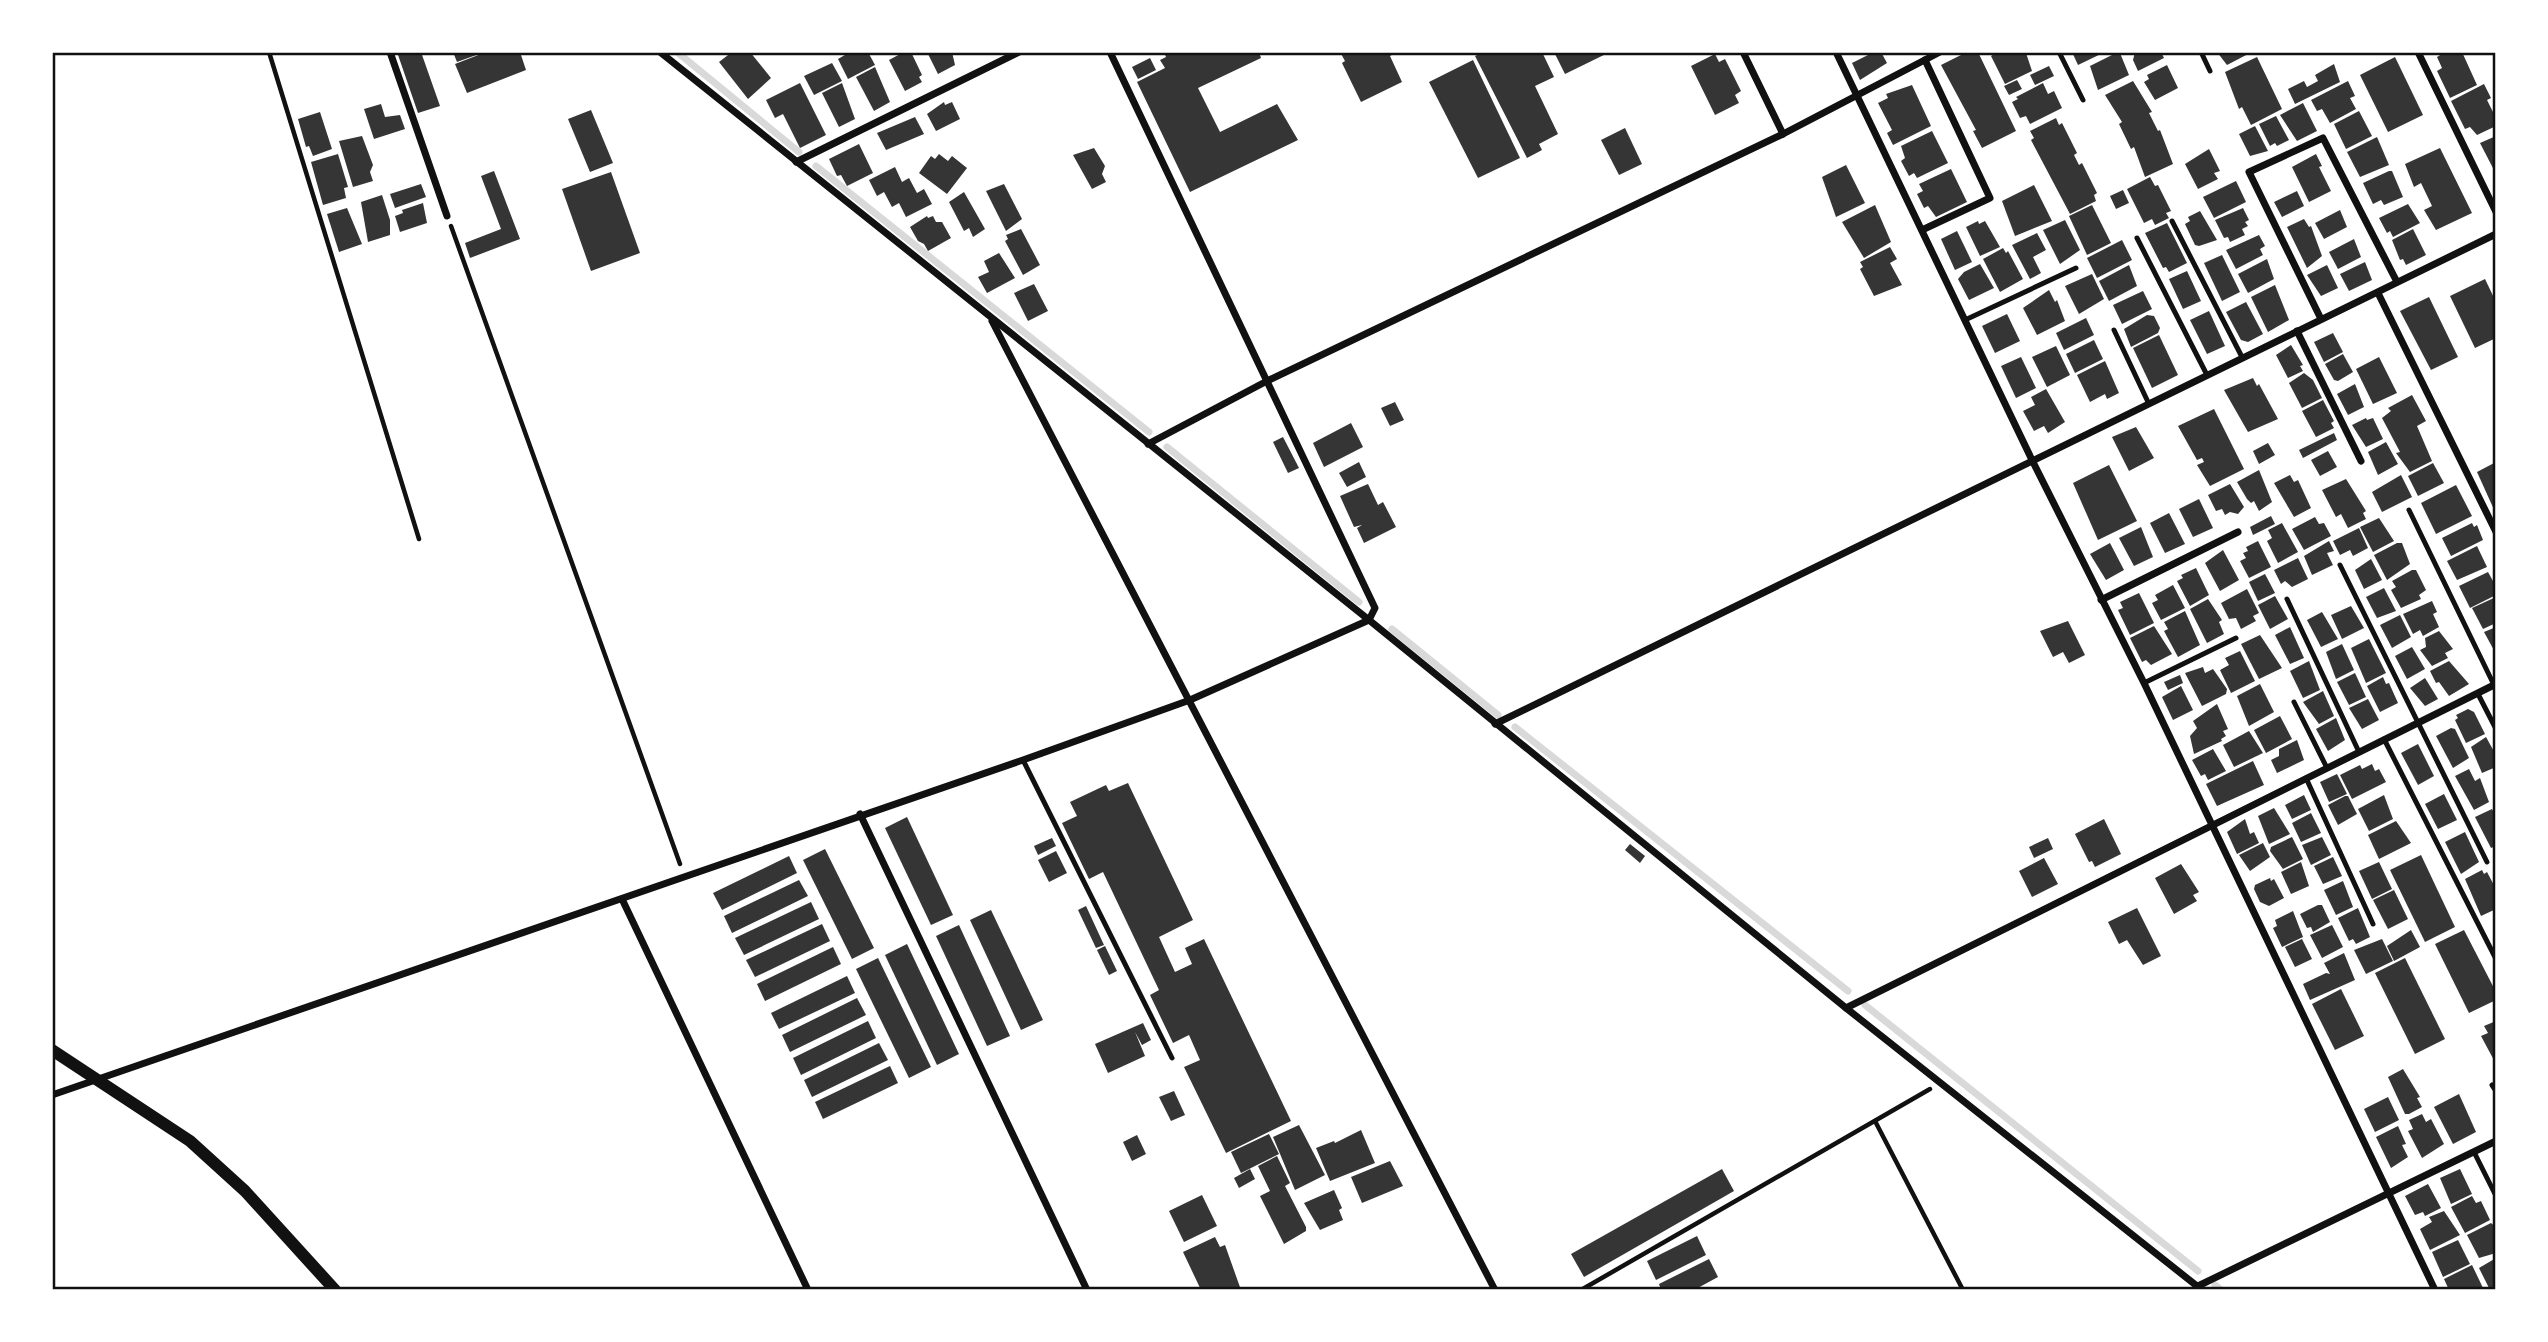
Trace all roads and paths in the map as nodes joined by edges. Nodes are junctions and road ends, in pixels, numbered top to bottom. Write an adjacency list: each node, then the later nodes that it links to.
1 (269, 52): 42 (path)
2 (390, 52): 19 (street)
3 (660, 52): 17 (street)
4 (1019, 52): 17 (street)
5 (1110, 52): 34 (street)
6 (1743, 52): 16 (street)
7 (1836, 52): 14 (street)
8 (1940, 52): 12 (street)
9 (2059, 52): 15 (lane)
10 (2201, 52): 13 (lane)
11 (2420, 53): 18 (street)
12 (1925, 60): 14 (street); 21 (street)
13 (2210, 71)
14 (1857, 95): 16 (street); 21 (street)
15 (2083, 100)
16 (1783, 134): 34 (street)
17 (796, 162): 27 (street)
18 (2496, 212)
19 (447, 216): 64 (path)
20 (2172, 221): 32 (lane)
21 (1922, 230): 29 (street)
22 (2496, 234): 25 (street)
23 (2137, 238): 33 (lane)
24 (2076, 268): 29 (lane)
25 (2398, 282): 26 (street); 28 (street)
26 (2378, 293): 28 (street); 41 (street)
27 (990, 317): 36 (street); 51 (street)
28 (2321, 319): 31 (street)
29 (1965, 320): 37 (street)
30 (2114, 330): 35 (lane)
31 (2297, 331): 32 (street); 38 (street)
32 (2242, 358): 33 (street)
33 (2207, 375): 35 (street)
34 (1267, 381): 36 (street); 46 (street)
35 (2148, 402): 37 (street)
36 (1148, 444): 46 (street)
37 (2032, 460): 45 (street); 54 (street)
38 (2361, 461)
39 (2409, 510): 49 (lane)
40 (2238, 532): 45 (street)
41 (2496, 532)
42 (419, 539)
43 (2340, 565): 53 (lane)
44 (2287, 599): 57 (lane)
45 (2101, 600): 48 (street)
46 (1369, 620): 51 (street); 54 (street)
47 (2235, 638): 48 (lane)
48 (2144, 683): 62 (street)
49 (2495, 685): 50 (street)
50 (2478, 694): 53 (street); 55 (lane)
51 (1190, 700): 58 (street); 83 (street)
52 (2294, 702): 59 (lane)
53 (2418, 722): 56 (street); 63 (lane)
54 (1495, 724): 68 (street)
55 (2496, 729)
56 (2384, 739): 57 (street); 67 (lane)
57 (2359, 752): 59 (street)
58 (1023, 760): 61 (street); 70 (lane)
59 (2327, 768): 60 (street)
60 (2306, 778): 62 (street); 66 (lane)
61 (860, 814): 64 (street); 82 (street)
62 (2211, 824): 68 (street); 77 (street)
63 (2487, 862)
64 (685, 878): 65 (street)
65 (622, 899): 71 (street); 81 (street)
66 (2373, 924)
67 (2496, 959)
68 (1846, 1008): 72 (street)
69 (52, 1050): 71 (street)
70 (1172, 1058)
71 (98, 1079): 73 (street); 80 (street)
72 (1941, 1083): 74 (path); 79 (street)
73 (52, 1095)
74 (1875, 1121): 84 (path); 85 (path)
75 (2496, 1141): 76 (street)
76 (2474, 1152): 77 (street); 78 (lane)
77 (2388, 1192): 79 (street); 86 (street)
78 (2496, 1196)
79 (2200, 1288)
80 (335, 1290)
81 (808, 1290)
82 (1087, 1290)
83 (1495, 1290)
84 (1581, 1290)
85 (1963, 1290)
86 (2435, 1290)

